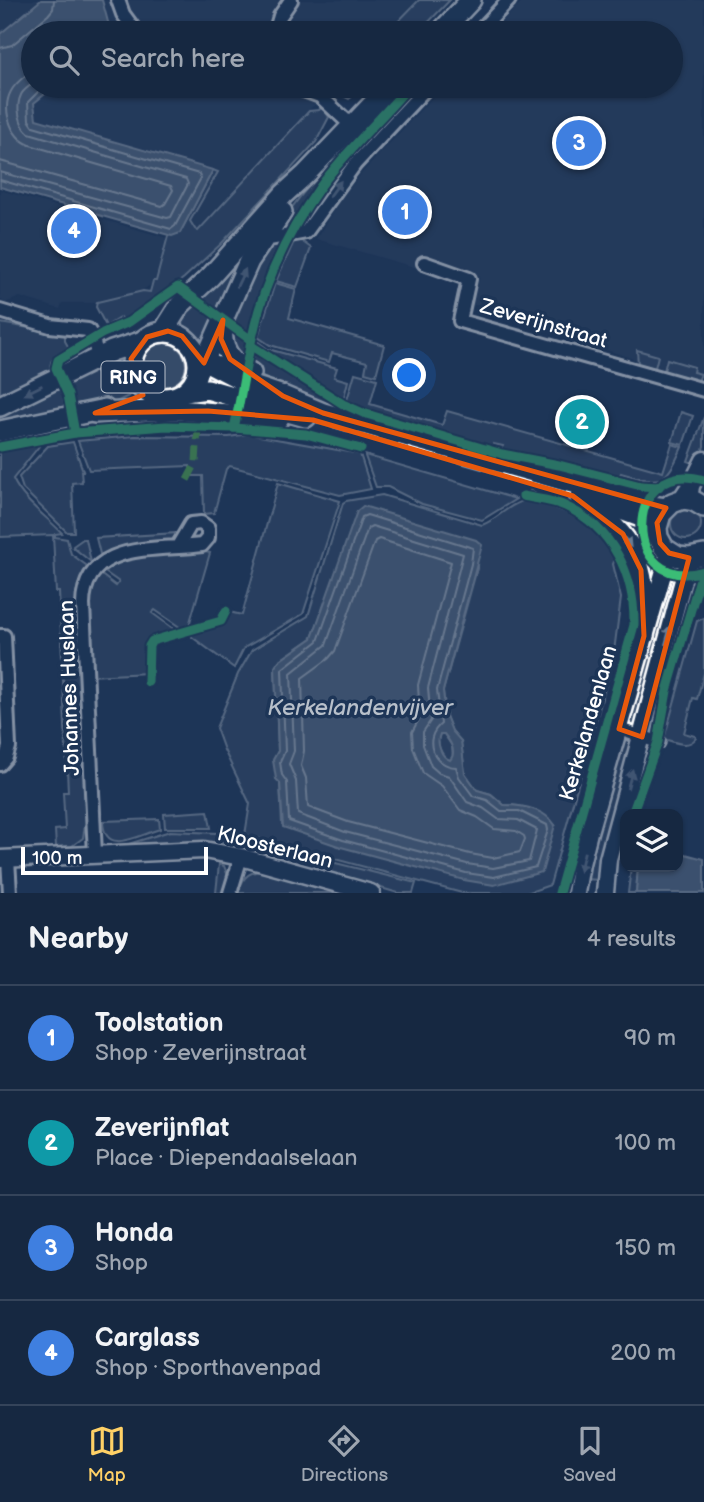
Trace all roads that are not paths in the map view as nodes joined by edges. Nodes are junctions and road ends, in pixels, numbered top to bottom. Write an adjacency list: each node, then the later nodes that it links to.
1 (118, 0): 5 (street)
2 (291, 0): 6 (street)
3 (471, 0): 7 (main road)
4 (509, 0): 8 (street)
5 (128, 21)
6 (279, 21)
7 (451, 21)
8 (489, 21)
9 (322, 98): 12 (street)
10 (379, 98): 12 (main road, RING)
11 (417, 98): 14 (street, one-way to 11)
12 (352, 126): 13 (main road, RING)
13 (305, 175): 14 (main road, RING); 15 (main road, RING)
14 (264, 240): 18 (main road, RING, one-way to 14)
15 (223, 262): 19 (main road, RING); 21 (main road)
16 (424, 263): 24 (street, Zeverijnstraat)
17 (0, 311): 21 (street)
18 (223, 320): 22 (main road, RING); 26 (main road, RING)
19 (163, 332): 20 (main road, RING); 22 (main road, RING)
20 (140, 342): 21 (main road); 23 (main road, RING)
21 (98, 344): 23 (street); 27 (main road, one-way to 27)
22 (199, 362): 25 (main road, RING); 26 (main road, RING)
23 (142, 389): 25 (main road, RING); 28 (main road)
24 (704, 390)
25 (185, 392): 29 (main road, RING)
26 (283, 396): 33 (main road, RING)
27 (0, 406)
28 (94, 413): 29 (main road); 30 (main road)
29 (313, 420): 32 (main road, RING)
30 (0, 431)
31 (704, 460): 33 (street)
32 (573, 496): 33 (main road, RING); 40 (main road, one-way to 40)
33 (673, 502): 34 (main road, RING); 37 (main road)
34 (704, 507)
35 (704, 540): 38 (main road)
36 (178, 546): 44 (street, Johannes Huslaan)
37 (669, 553): 38 (main road); 40 (street, Kerkelandenlaan)
38 (697, 556): 42 (street, one-way to 38)
39 (0, 636): 43 (street)
40 (644, 636): 41 (street, Kerkelandenlaan)
41 (619, 729): 42 (street); 50 (street, Kerkelandenlaan, one-way to 50)
42 (650, 739): 51 (street, one-way to 42)
43 (0, 764)
44 (94, 854): 45 (street, Kloosterlaan); 46 (street, Kloosterlaan)
45 (241, 857): 48 (street); 49 (street, Kloosterlaan)
46 (4, 859): 47 (street)
47 (9, 893)
48 (230, 893)
49 (371, 893)
50 (576, 893)
51 (605, 893)

